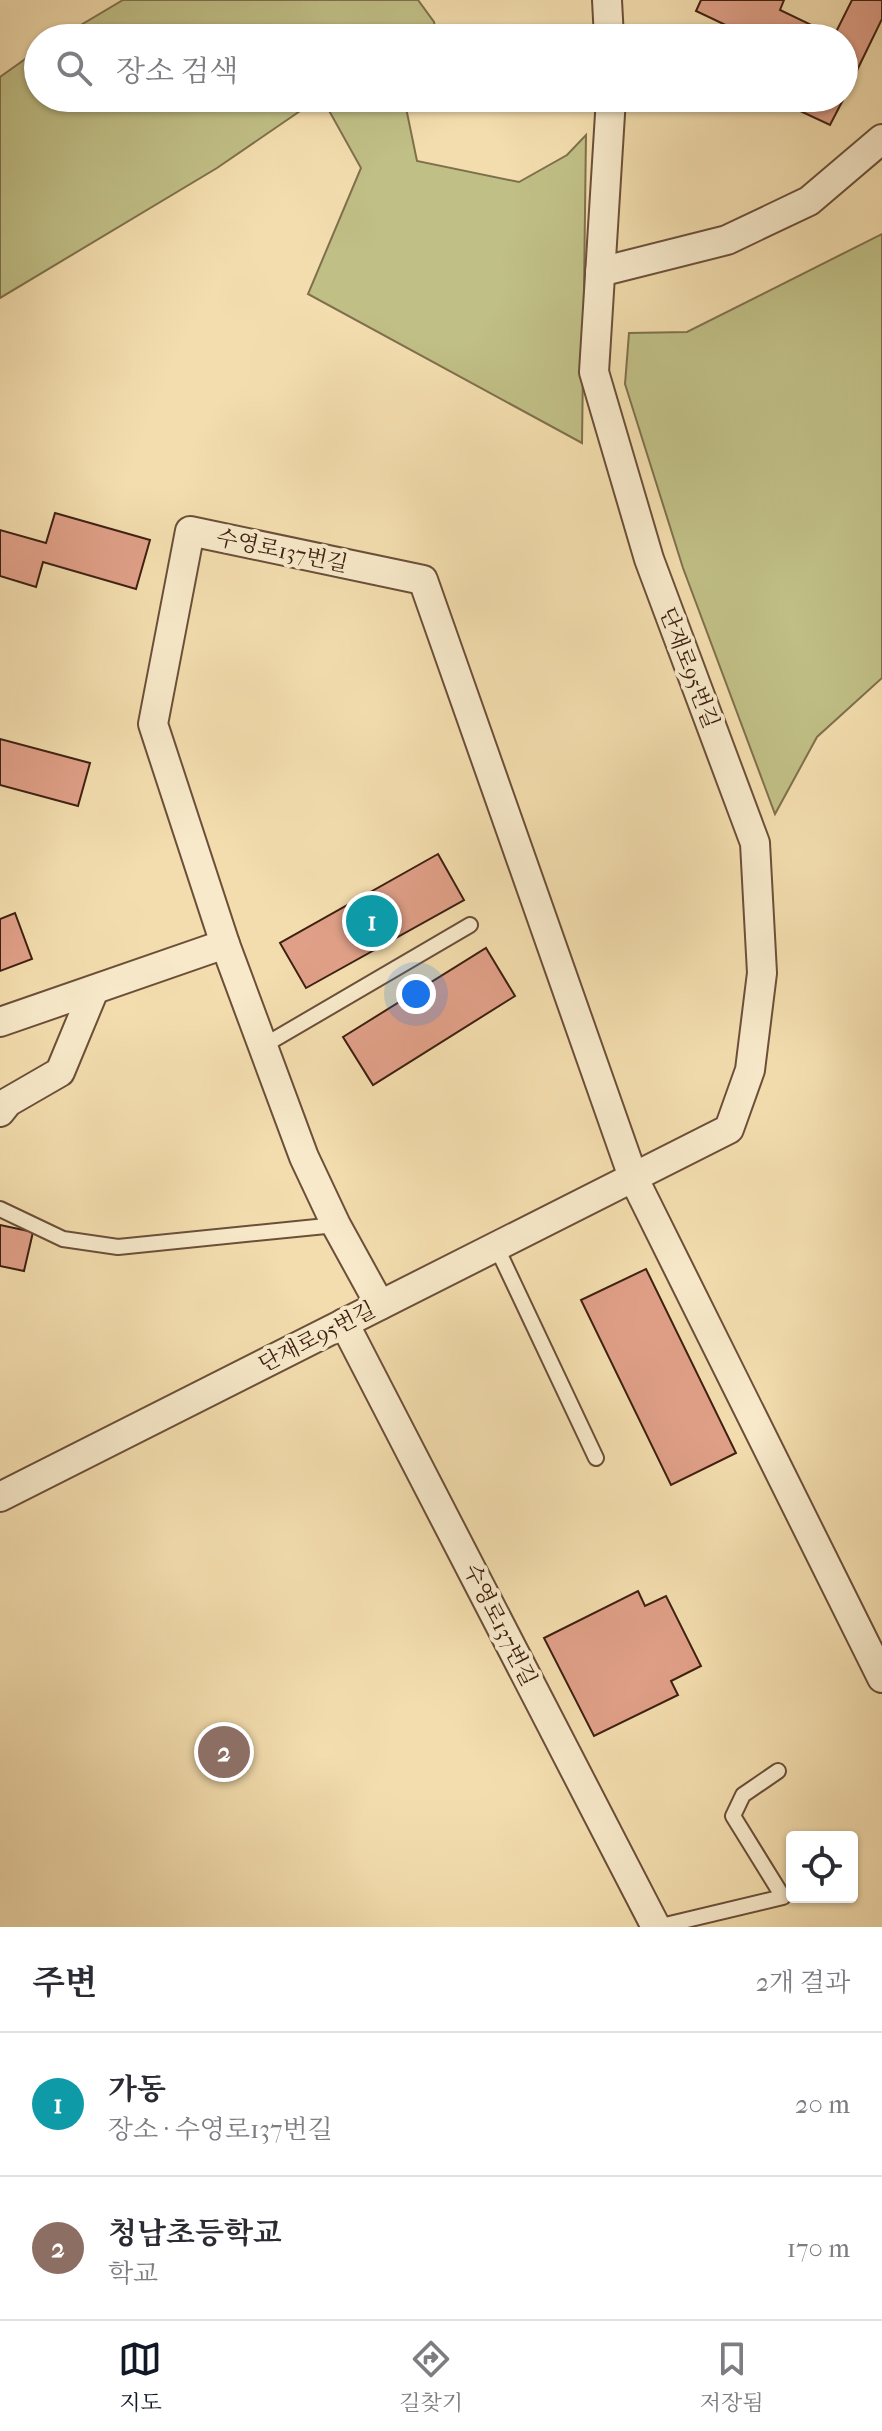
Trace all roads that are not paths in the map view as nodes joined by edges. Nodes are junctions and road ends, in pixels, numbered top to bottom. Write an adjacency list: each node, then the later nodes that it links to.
1 (607, 0): 2 (street)
2 (608, 24)
3 (610, 112): 5 (street, 단재로95번길)
4 (882, 139): 5 (street)
5 (600, 272): 12 (street, 단재로95번길)
6 (470, 925): 10 (lane)
7 (225, 944): 8 (street); 10 (street, 수영로137번길); 12 (street, 수영로137번길)
8 (94, 990): 9 (street); 11 (street)
9 (0, 1022)
10 (263, 1046): 14 (street, 수영로137번길)
11 (0, 1112)
12 (633, 1177): 15 (street, 단재로95번길); 20 (street)
13 (0, 1209): 14 (lane)
14 (336, 1225): 16 (street, 수영로137번길)
15 (496, 1246): 16 (street, 단재로95번길); 18 (lane)
16 (380, 1305): 17 (street, 단재로95번길)
17 (344, 1323): 19 (street, 단재로95번길); 22 (street, 수영로137번길)
18 (596, 1458)
19 (0, 1497)
20 (882, 1678)
21 (778, 1771): 22 (lane, 수영로137번길)
22 (657, 1927)

